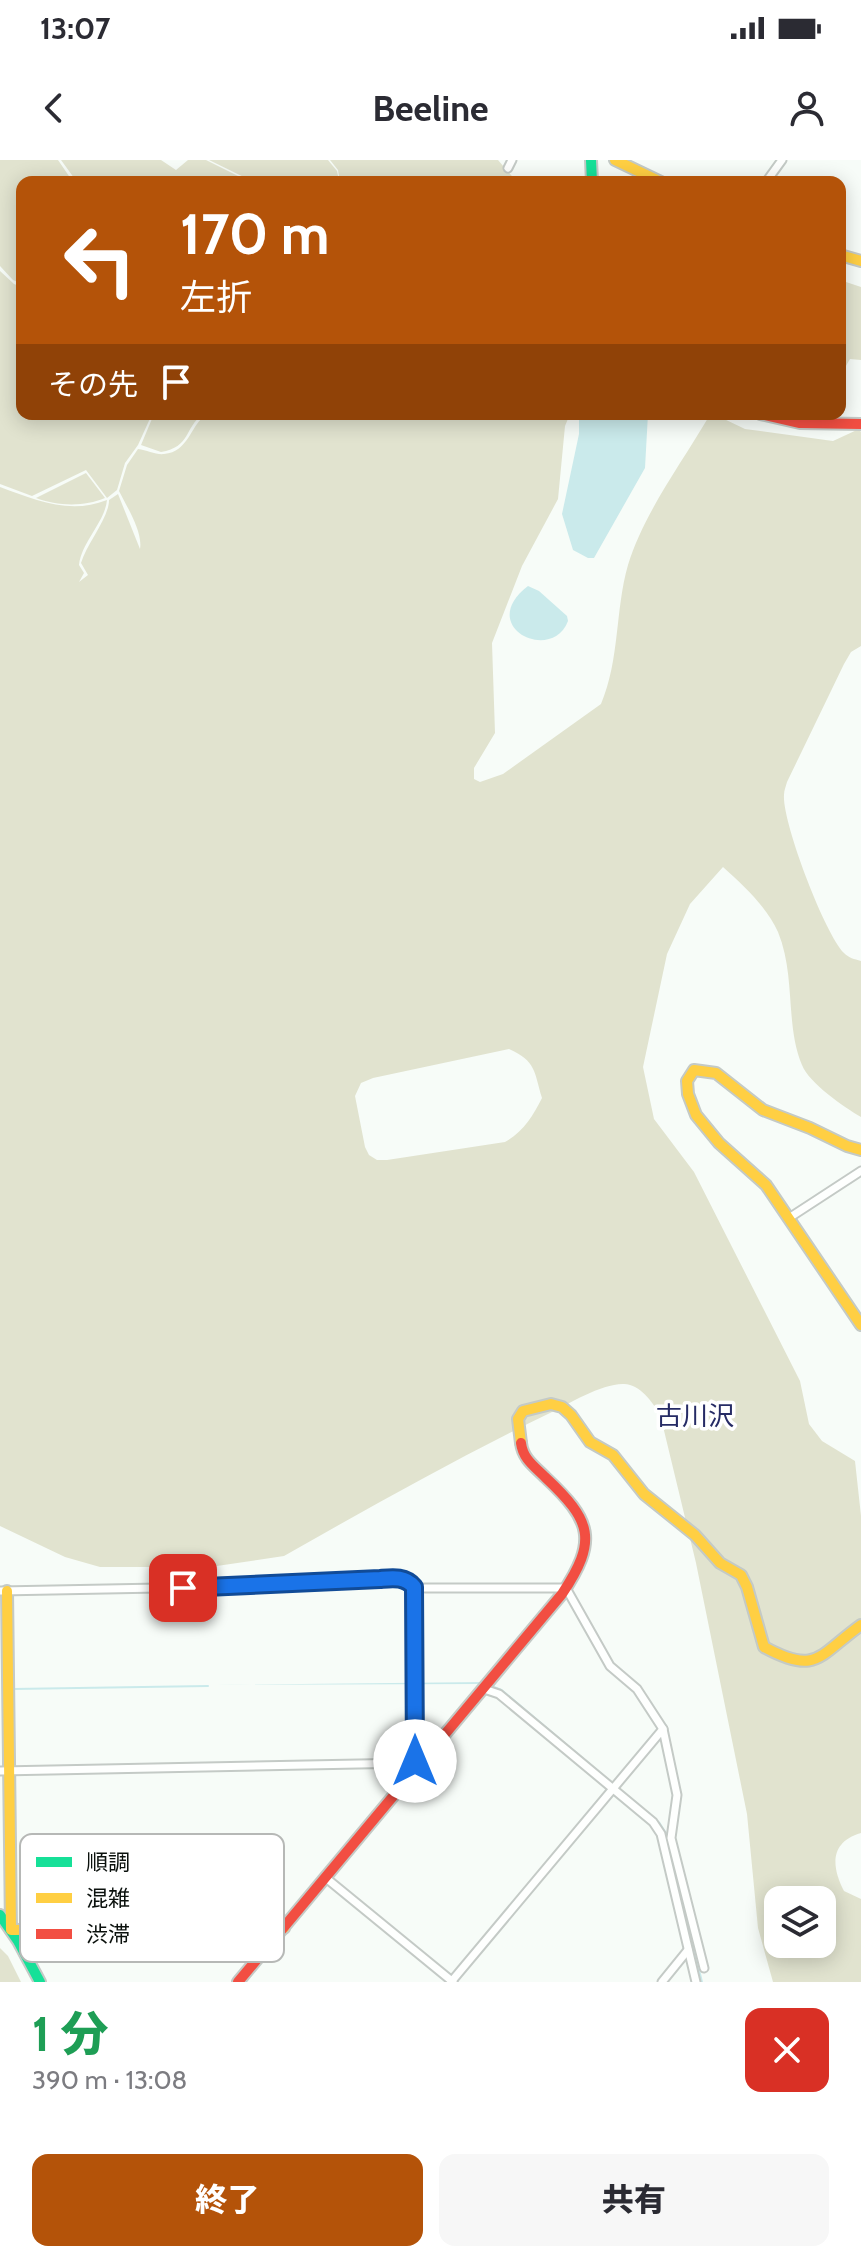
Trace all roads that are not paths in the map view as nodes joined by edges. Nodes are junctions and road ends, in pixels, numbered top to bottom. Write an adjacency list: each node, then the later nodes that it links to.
1 (599, 160): 3 (main road)
2 (615, 160): 4 (main road)
3 (632, 176)
4 (648, 176)
5 (787, 420): 6 (main road)
6 (861, 424)
7 (861, 1150): 10 (main road)
8 (861, 1171): 9 (street)
9 (789, 1218)
10 (861, 1325)
11 (414, 1587): 12 (street); 13 (street); 17 (street)
12 (566, 1588): 14 (main road); 15 (main road); 16 (street)
13 (4, 1591): 18 (main road)
14 (861, 1625)
15 (484, 1689): 17 (main road); 19 (street)
16 (663, 1729): 19 (street); 29 (street)
17 (419, 1766): 18 (street); 20 (main road)
18 (5, 1771): 23 (main road)
19 (613, 1789): 26 (street); 32 (street)
20 (326, 1878): 22 (main road); 32 (street)
21 (0, 1915): 23 (main road)
22 (284, 1928)
23 (11, 1930): 24 (main road); 25 (main road)
24 (20, 1930)
25 (20, 1946)
26 (688, 1950): 33 (street); 34 (street)
27 (29, 1962): 30 (main road)
28 (255, 1962): 31 (main road)
29 (704, 1968)
30 (40, 1982)
31 (238, 1982)
32 (452, 1982)
33 (662, 1982)
34 (696, 1982)

